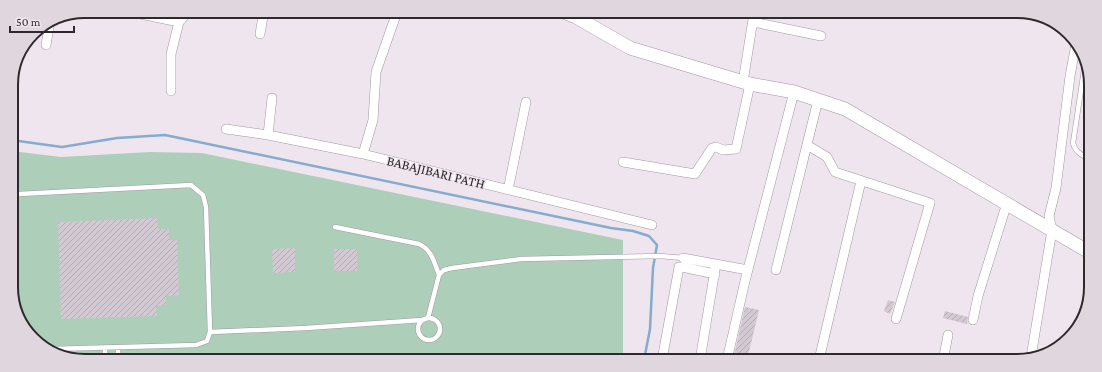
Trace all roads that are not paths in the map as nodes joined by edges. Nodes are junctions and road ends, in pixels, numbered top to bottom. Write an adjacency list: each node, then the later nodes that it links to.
1 (160, 18): 8 (street)
2 (183, 18): 8 (street)
3 (263, 18): 10 (street)
4 (395, 18): 24 (street)
5 (578, 18): 15 (street)
6 (754, 18): 15 (street)
7 (758, 18): 11 (street)
8 (179, 22): 16 (street)
9 (49, 29): 12 (street)
10 (260, 34)
11 (821, 36)
12 (46, 45)
13 (1075, 51): 33 (street)
14 (1083, 75): 25 (lane)
15 (747, 83): 17 (street); 26 (street)
16 (171, 91)
17 (794, 92): 19 (street); 37 (street)
18 (272, 98): 22 (street)
19 (818, 100): 23 (street); 30 (street)
20 (526, 102): 28 (street)
21 (226, 129): 22 (street, BABAJIBARI PATH)
22 (268, 136): 24 (street, BABAJIBARI PATH)
23 (807, 145): 27 (street); 38 (street)
24 (363, 154): 28 (street, BABAJIBARI PATH)
25 (1084, 156)
26 (623, 162)
27 (861, 180): 42 (street); 56 (street)
28 (508, 190): 31 (street, BABAJIBARI PATH)
29 (18, 194): 45 (lane)
30 (1007, 203): 33 (street); 44 (street)
31 (652, 225)
32 (335, 227): 40 (lane)
33 (1052, 230): 34 (street); 50 (street)
34 (1084, 249)
35 (683, 258): 36 (street); 40 (lane)
36 (716, 264): 37 (street); 39 (street)
37 (748, 270): 55 (street)
38 (776, 270)
39 (715, 274): 53 (street); 54 (street)
40 (439, 275): 41 (lane)
41 (428, 318): 43 (lane); 43 (lane)
42 (896, 319)
43 (422, 320): 45 (lane)
44 (973, 320)
45 (210, 332): 48 (lane)
46 (948, 335): 57 (street)
47 (105, 348): 48 (lane); 49 (lane); 51 (lane)
48 (118, 348): 52 (lane)
49 (59, 349)
50 (1032, 352)
51 (105, 354)
52 (118, 354)
53 (663, 354)
54 (701, 354)
55 (728, 354)
56 (820, 354)
57 (944, 354)

